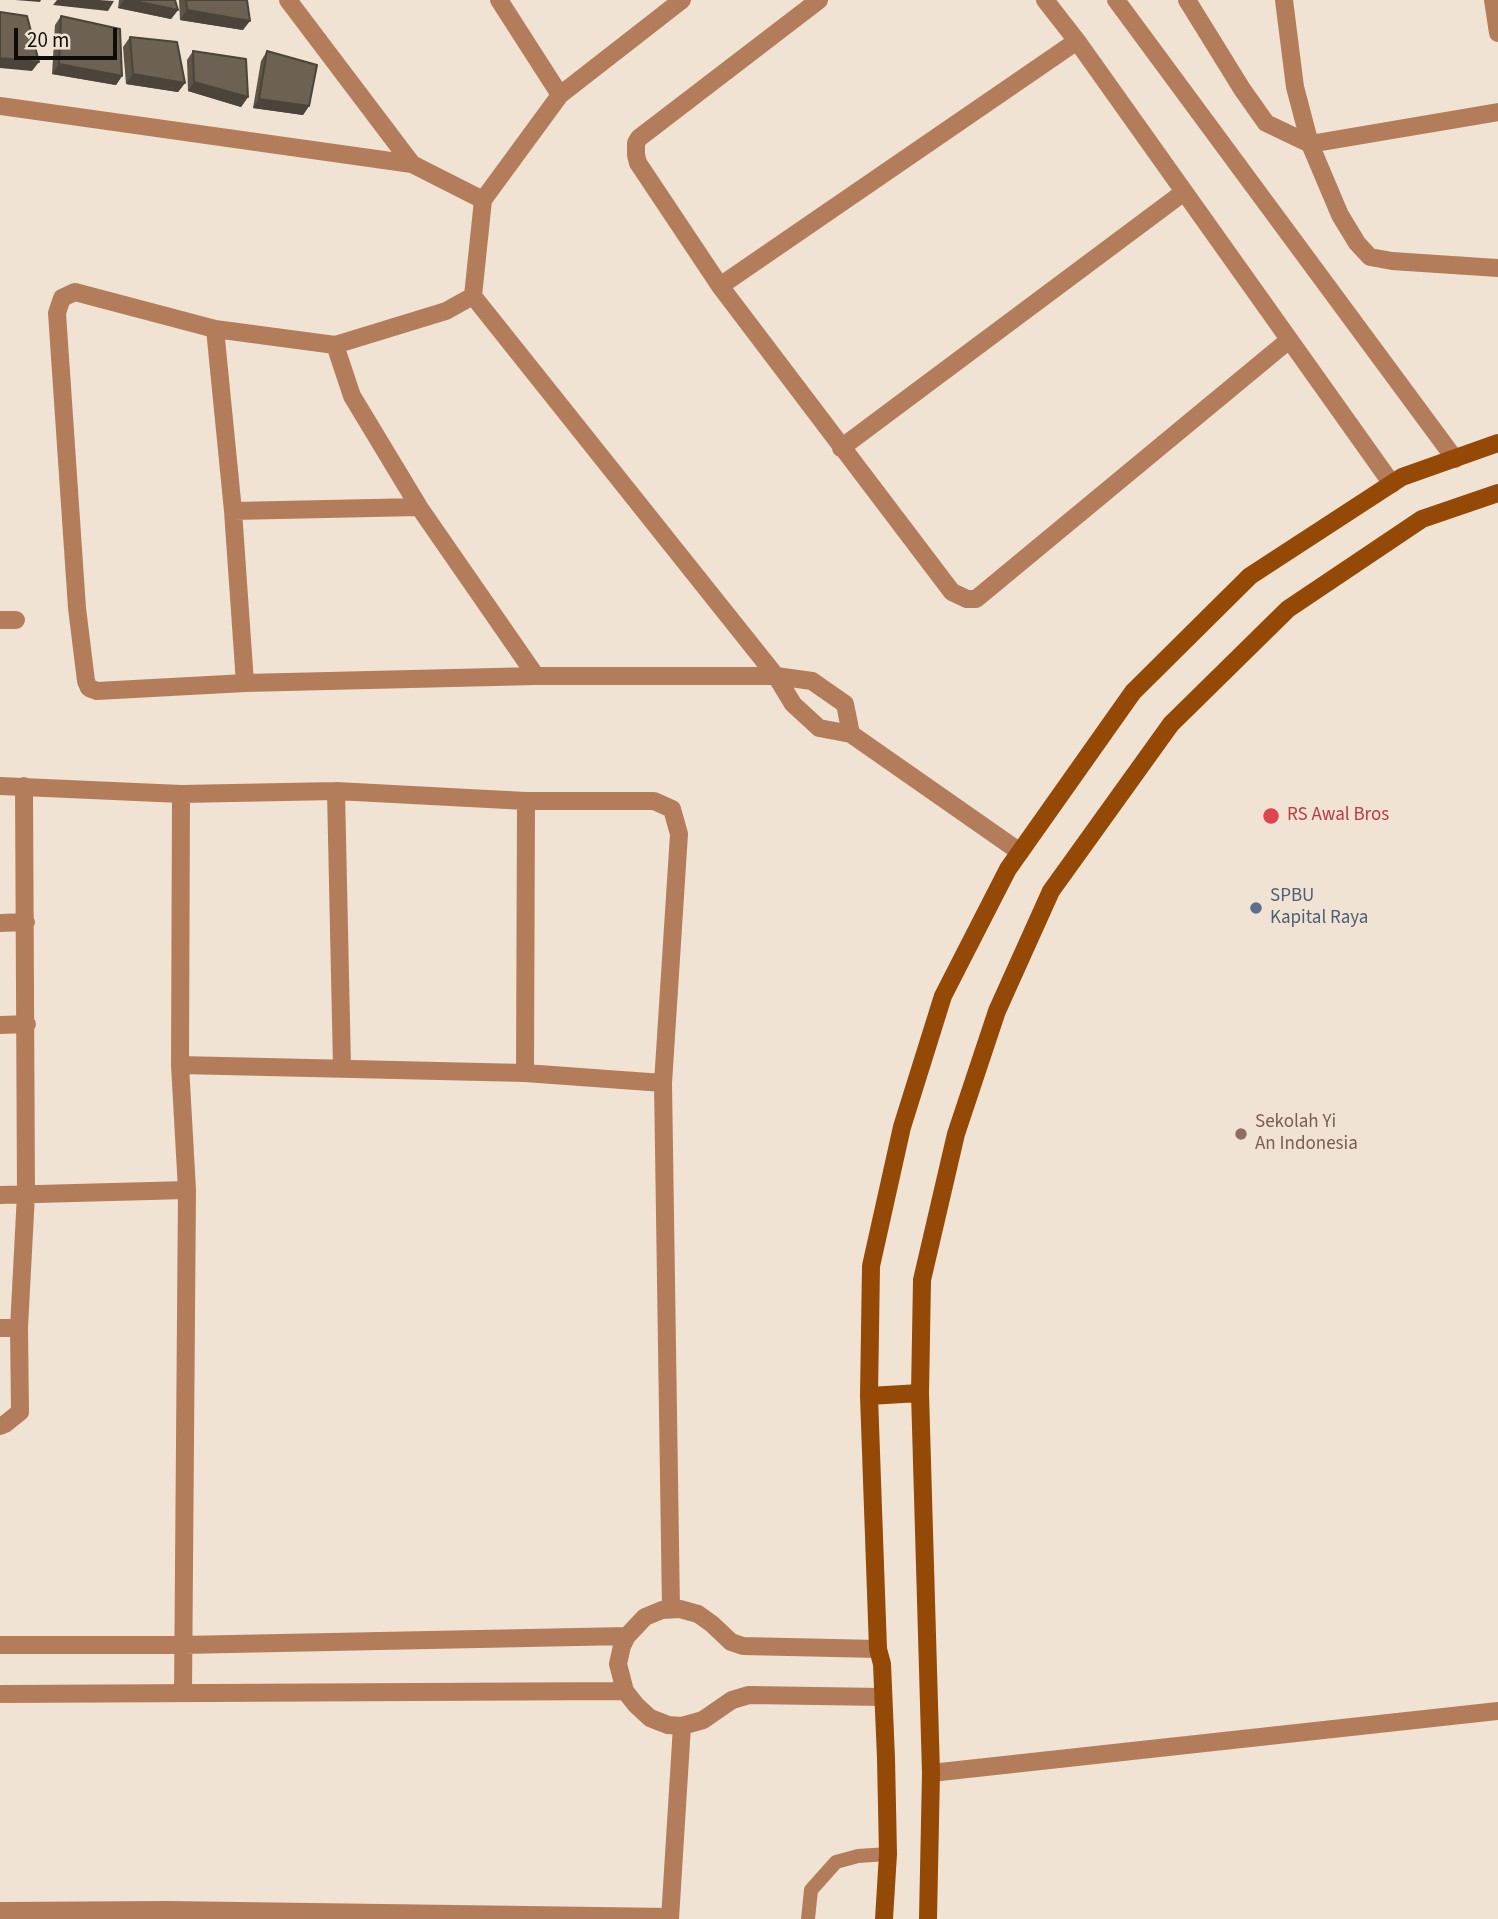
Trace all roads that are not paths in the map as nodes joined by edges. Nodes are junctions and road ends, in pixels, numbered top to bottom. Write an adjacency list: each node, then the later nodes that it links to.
1 (288, 0): 16 (street)
2 (499, 0): 12 (street)
3 (682, 0): 12 (street)
4 (819, 0): 20 (street)
5 (1045, 0): 11 (street)
6 (1116, 0): 27 (street)
7 (1187, 0): 15 (street)
8 (1284, 0): 15 (street)
9 (1493, 0): 10 (street)
10 (1498, 33)
11 (1077, 41): 17 (street); 20 (street)
12 (560, 95): 18 (street)
13 (0, 106): 16 (street)
14 (1498, 112): 15 (street)
15 (1310, 144): 19 (street)
16 (412, 164): 18 (street)
17 (1184, 192): 23 (street); 26 (street)
18 (483, 200): 21 (street)
19 (1498, 268)
20 (720, 286): 26 (street)
21 (473, 296): 24 (street); 33 (street)
22 (215, 329): 24 (street); 31 (street); 34 (street)
23 (1289, 340): 26 (street); 28 (street)
24 (335, 345): 30 (street)
25 (1498, 443): 27 (main road)
26 (841, 448)
27 (1455, 459): 28 (main road)
28 (1392, 484): 41 (main road)
29 (1498, 493): 55 (main road)
30 (419, 507): 31 (street); 32 (street)
31 (233, 511): 34 (street)
32 (536, 676): 33 (street); 34 (street)
33 (776, 676): 35 (street); 35 (street)
34 (245, 683)
35 (850, 734): 41 (street)
36 (0, 786): 37 (street)
37 (24, 786): 39 (street); 42 (street)
38 (335, 791): 39 (street); 40 (street); 47 (street)
39 (181, 794): 46 (street)
40 (526, 801): 48 (street); 49 (street)
41 (1020, 852): 56 (main road)
42 (26, 922): 43 (street); 44 (street)
43 (0, 923)
44 (27, 1024): 45 (street); 52 (street)
45 (0, 1025)
46 (180, 1065): 47 (street); 50 (street)
47 (342, 1068): 48 (street)
48 (525, 1073): 49 (street)
49 (663, 1083): 58 (street)
50 (187, 1190): 52 (street); 61 (street)
51 (0, 1195): 52 (street)
52 (26, 1195): 54 (street)
53 (0, 1328): 54 (street)
54 (19, 1328): 57 (street)
55 (920, 1393): 56 (main road); 69 (main road)
56 (869, 1396): 62 (main road)
57 (0, 1426)
58 (671, 1609): 59 (street); 62 (street)
59 (627, 1636): 61 (street); 63 (street)
60 (0, 1644): 61 (street)
61 (183, 1644): 64 (street)
62 (878, 1649): 66 (main road)
63 (625, 1690): 64 (street); 68 (street)
64 (183, 1693): 65 (street)
65 (0, 1694)
66 (883, 1697): 68 (street); 70 (main road)
67 (1498, 1711): 69 (street)
68 (682, 1726): 73 (street)
69 (931, 1773): 76 (main road)
70 (888, 1854): 74 (lane); 75 (main road)
71 (0, 1911): 72 (street)
72 (168, 1914): 73 (street)
73 (670, 1918)
74 (808, 1919)
75 (884, 1919)
76 (928, 1919)

